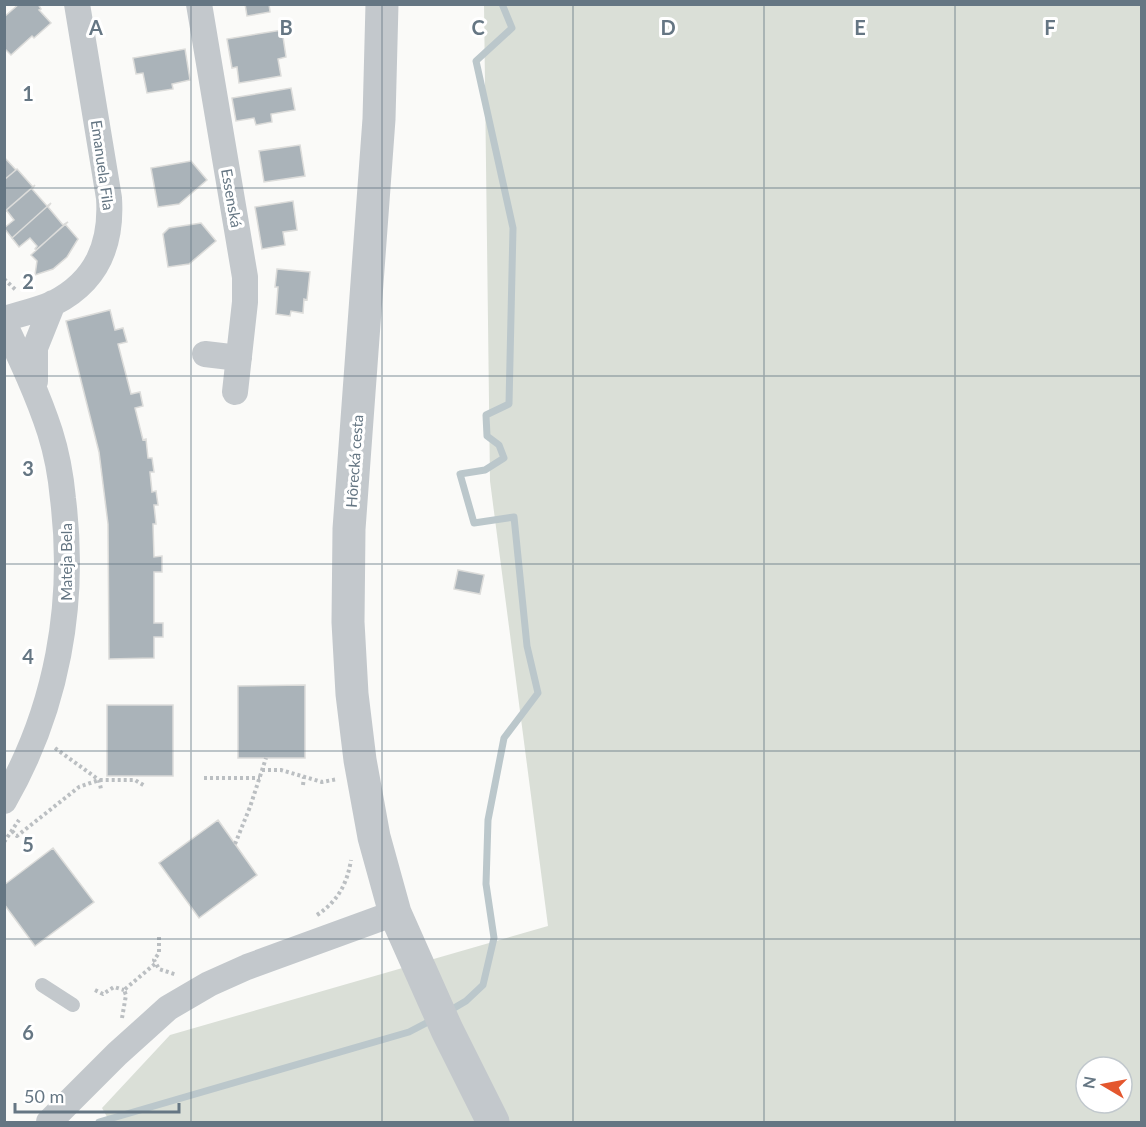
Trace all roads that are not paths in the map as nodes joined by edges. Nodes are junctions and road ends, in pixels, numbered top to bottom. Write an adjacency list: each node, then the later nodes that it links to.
1 (77, 4): 4 (street, Emanuela Fila)
2 (199, 4): 8 (street, Essenská)
3 (382, 4): 12 (street, Hôrecká cesta)
4 (53, 303): 5 (street, Emanuela Fila); 9 (street)
5 (4, 321): 6 (street, Mateja Bela)
6 (10, 350): 9 (street, Mateja Bela)
7 (205, 354): 8 (street)
8 (239, 358): 10 (street, Essenská)
9 (35, 392): 11 (street, Mateja Bela)
10 (235, 392)
11 (4, 801)
12 (395, 913): 15 (street); 16 (street, Hôrecká cesta)
13 (42, 985): 14 (lane)
14 (73, 1005)
15 (49, 1122)
16 (493, 1122)

